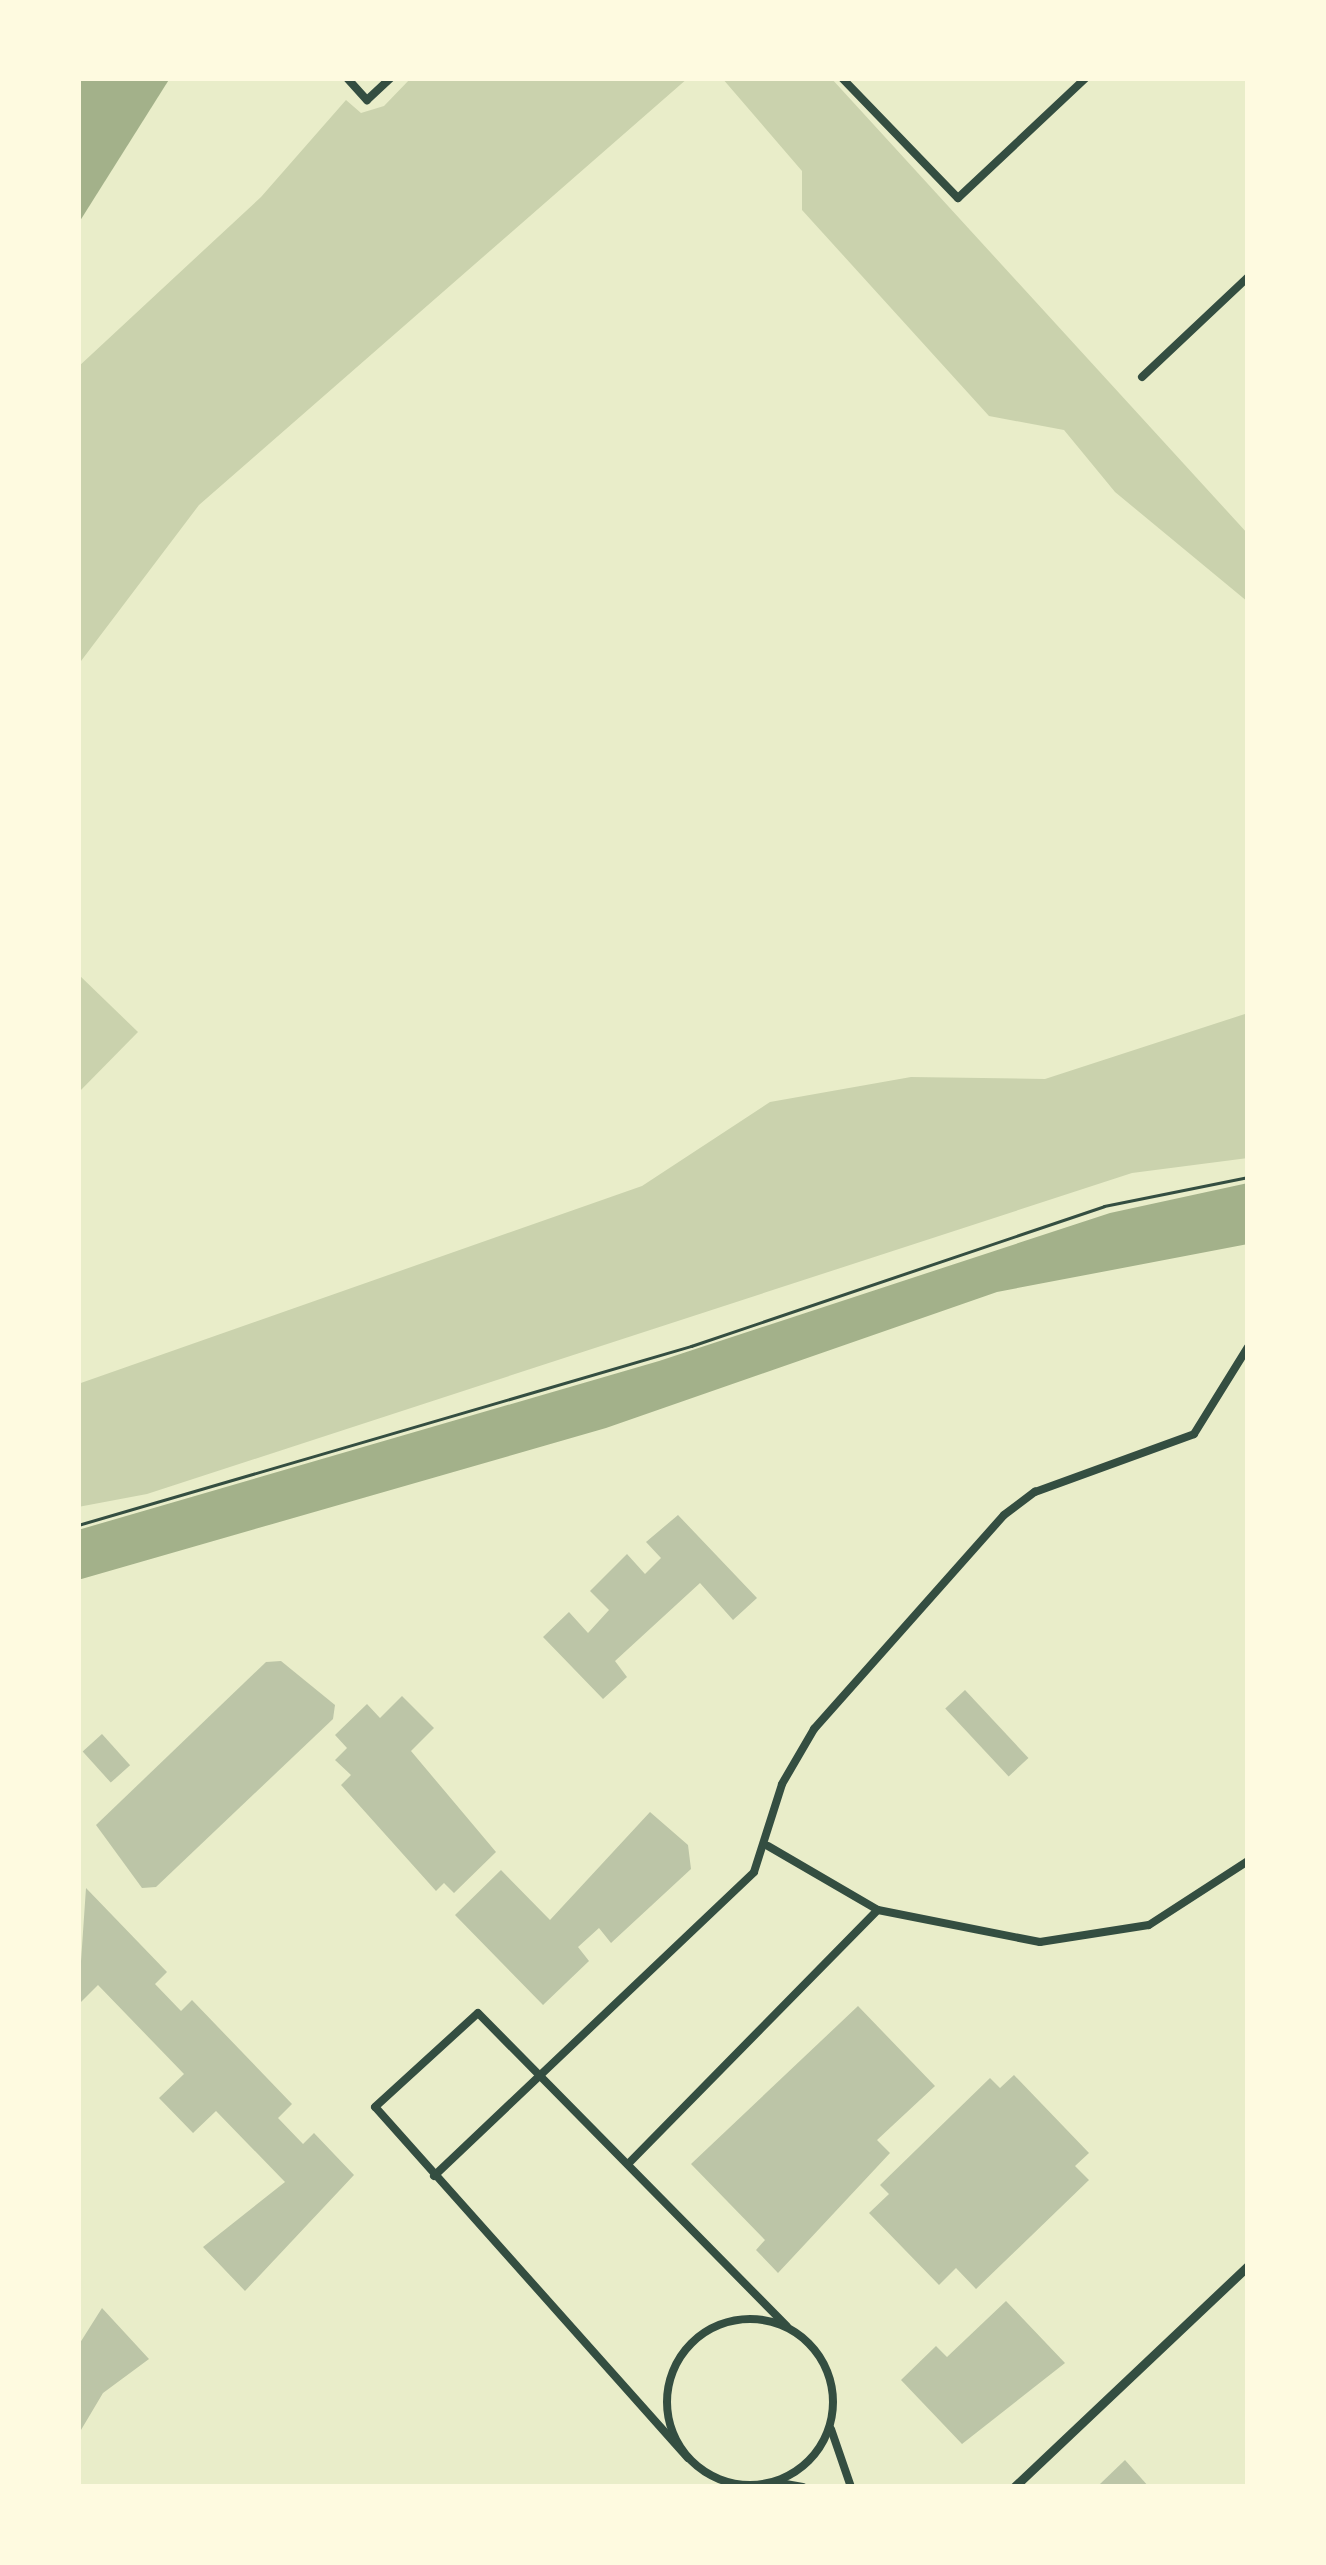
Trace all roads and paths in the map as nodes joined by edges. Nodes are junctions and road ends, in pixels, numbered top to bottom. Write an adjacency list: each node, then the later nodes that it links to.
1 (347, 78): 2 (street)
2 (391, 78)
3 (842, 78): 4 (street)
4 (1086, 78)
5 (1248, 277): 6 (street)
6 (1142, 377)
7 (1248, 1177): 9 (path)
8 (1248, 1346): 10 (street)
9 (78, 1526)
10 (769, 1846): 12 (street); 13 (street)
11 (1248, 1861): 12 (street)
12 (878, 1910): 14 (street)
13 (540, 2076): 14 (street); 15 (street); 15 (street)
14 (628, 2164): 17 (street)
15 (434, 2176): 19 (street)
16 (1248, 2266): 23 (street)
17 (787, 2326): 18 (street); 19 (street)
18 (831, 2422): 20 (street); 22 (street)
19 (688, 2458): 20 (street)
20 (772, 2482): 21 (street)
21 (802, 2487)
22 (851, 2487)
23 (1014, 2487)

